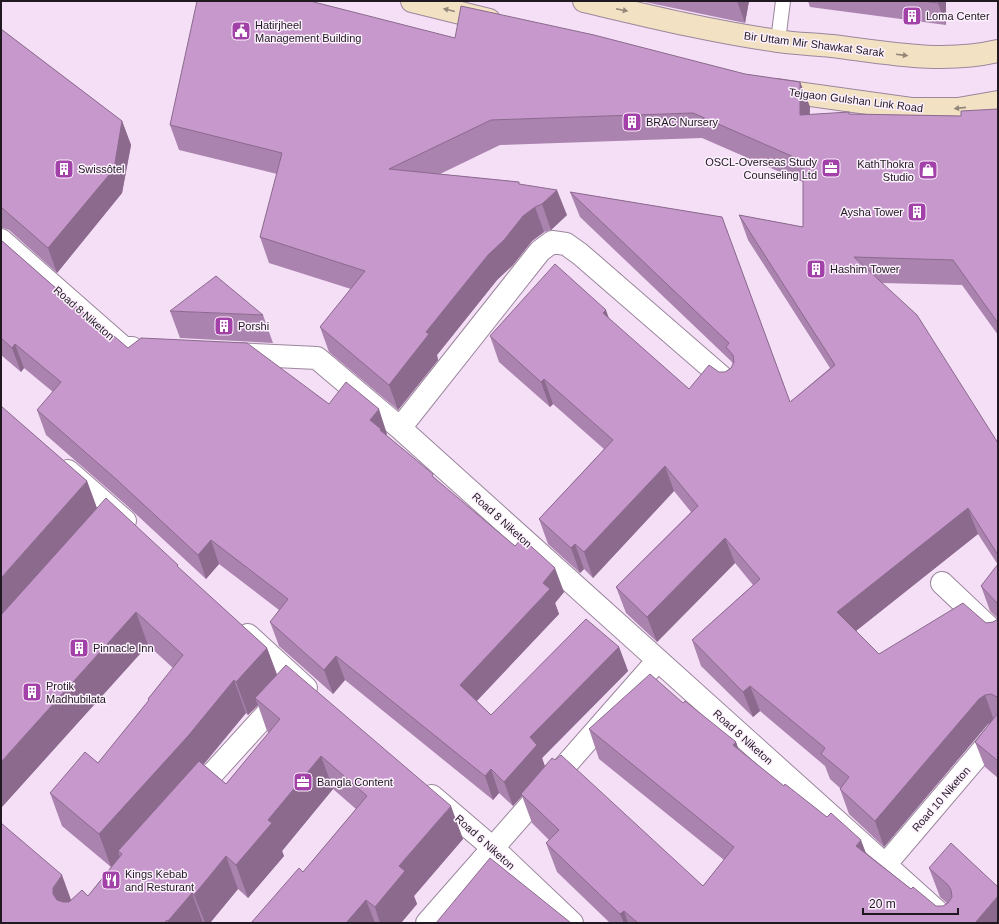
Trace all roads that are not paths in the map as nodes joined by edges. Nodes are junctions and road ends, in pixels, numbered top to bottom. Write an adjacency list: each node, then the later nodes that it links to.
1 (412, 1): 4 (main road, one-way to 1)
2 (584, 1): 5 (main road, Bir Uttam Mir Shawkat Sarak, one-way to 5)
3 (783, 1): 5 (lane)
4 (505, 23)
5 (778, 41): 6 (main road, Bir Uttam Mir Shawkat Sarak, one-way to 6)
6 (998, 51)
7 (757, 87): 8 (main road, Tejgaon Gulshan Link Road, one-way to 7)
8 (998, 102)
9 (1, 240): 10 (street, Road 8 Niketon)
10 (155, 350)
11 (217, 353): 13 (street, Road 8 Niketon)
12 (731, 385): 13 (street)
13 (400, 428): 21 (street, Road 8 Niketon)
14 (53, 457): 15 (street)
15 (116, 513): 16 (street); 17 (street)
16 (101, 530)
17 (140, 534)
18 (942, 583): 20 (street)
19 (233, 621): 22 (street)
20 (998, 636)
21 (658, 660): 27 (street); 28 (street, Road 8 Niketon)
22 (297, 680): 23 (street); 26 (street)
23 (320, 700)
24 (998, 732): 28 (street, Road 10 Niketon)
25 (415, 782): 27 (street, Road 6 Niketon)
26 (179, 810)
27 (494, 849): 29 (street); 30 (street, Road 6 Niketon)
28 (885, 865): 31 (street, Road 8 Niketon)
29 (428, 923)
30 (572, 923)
31 (950, 923)

